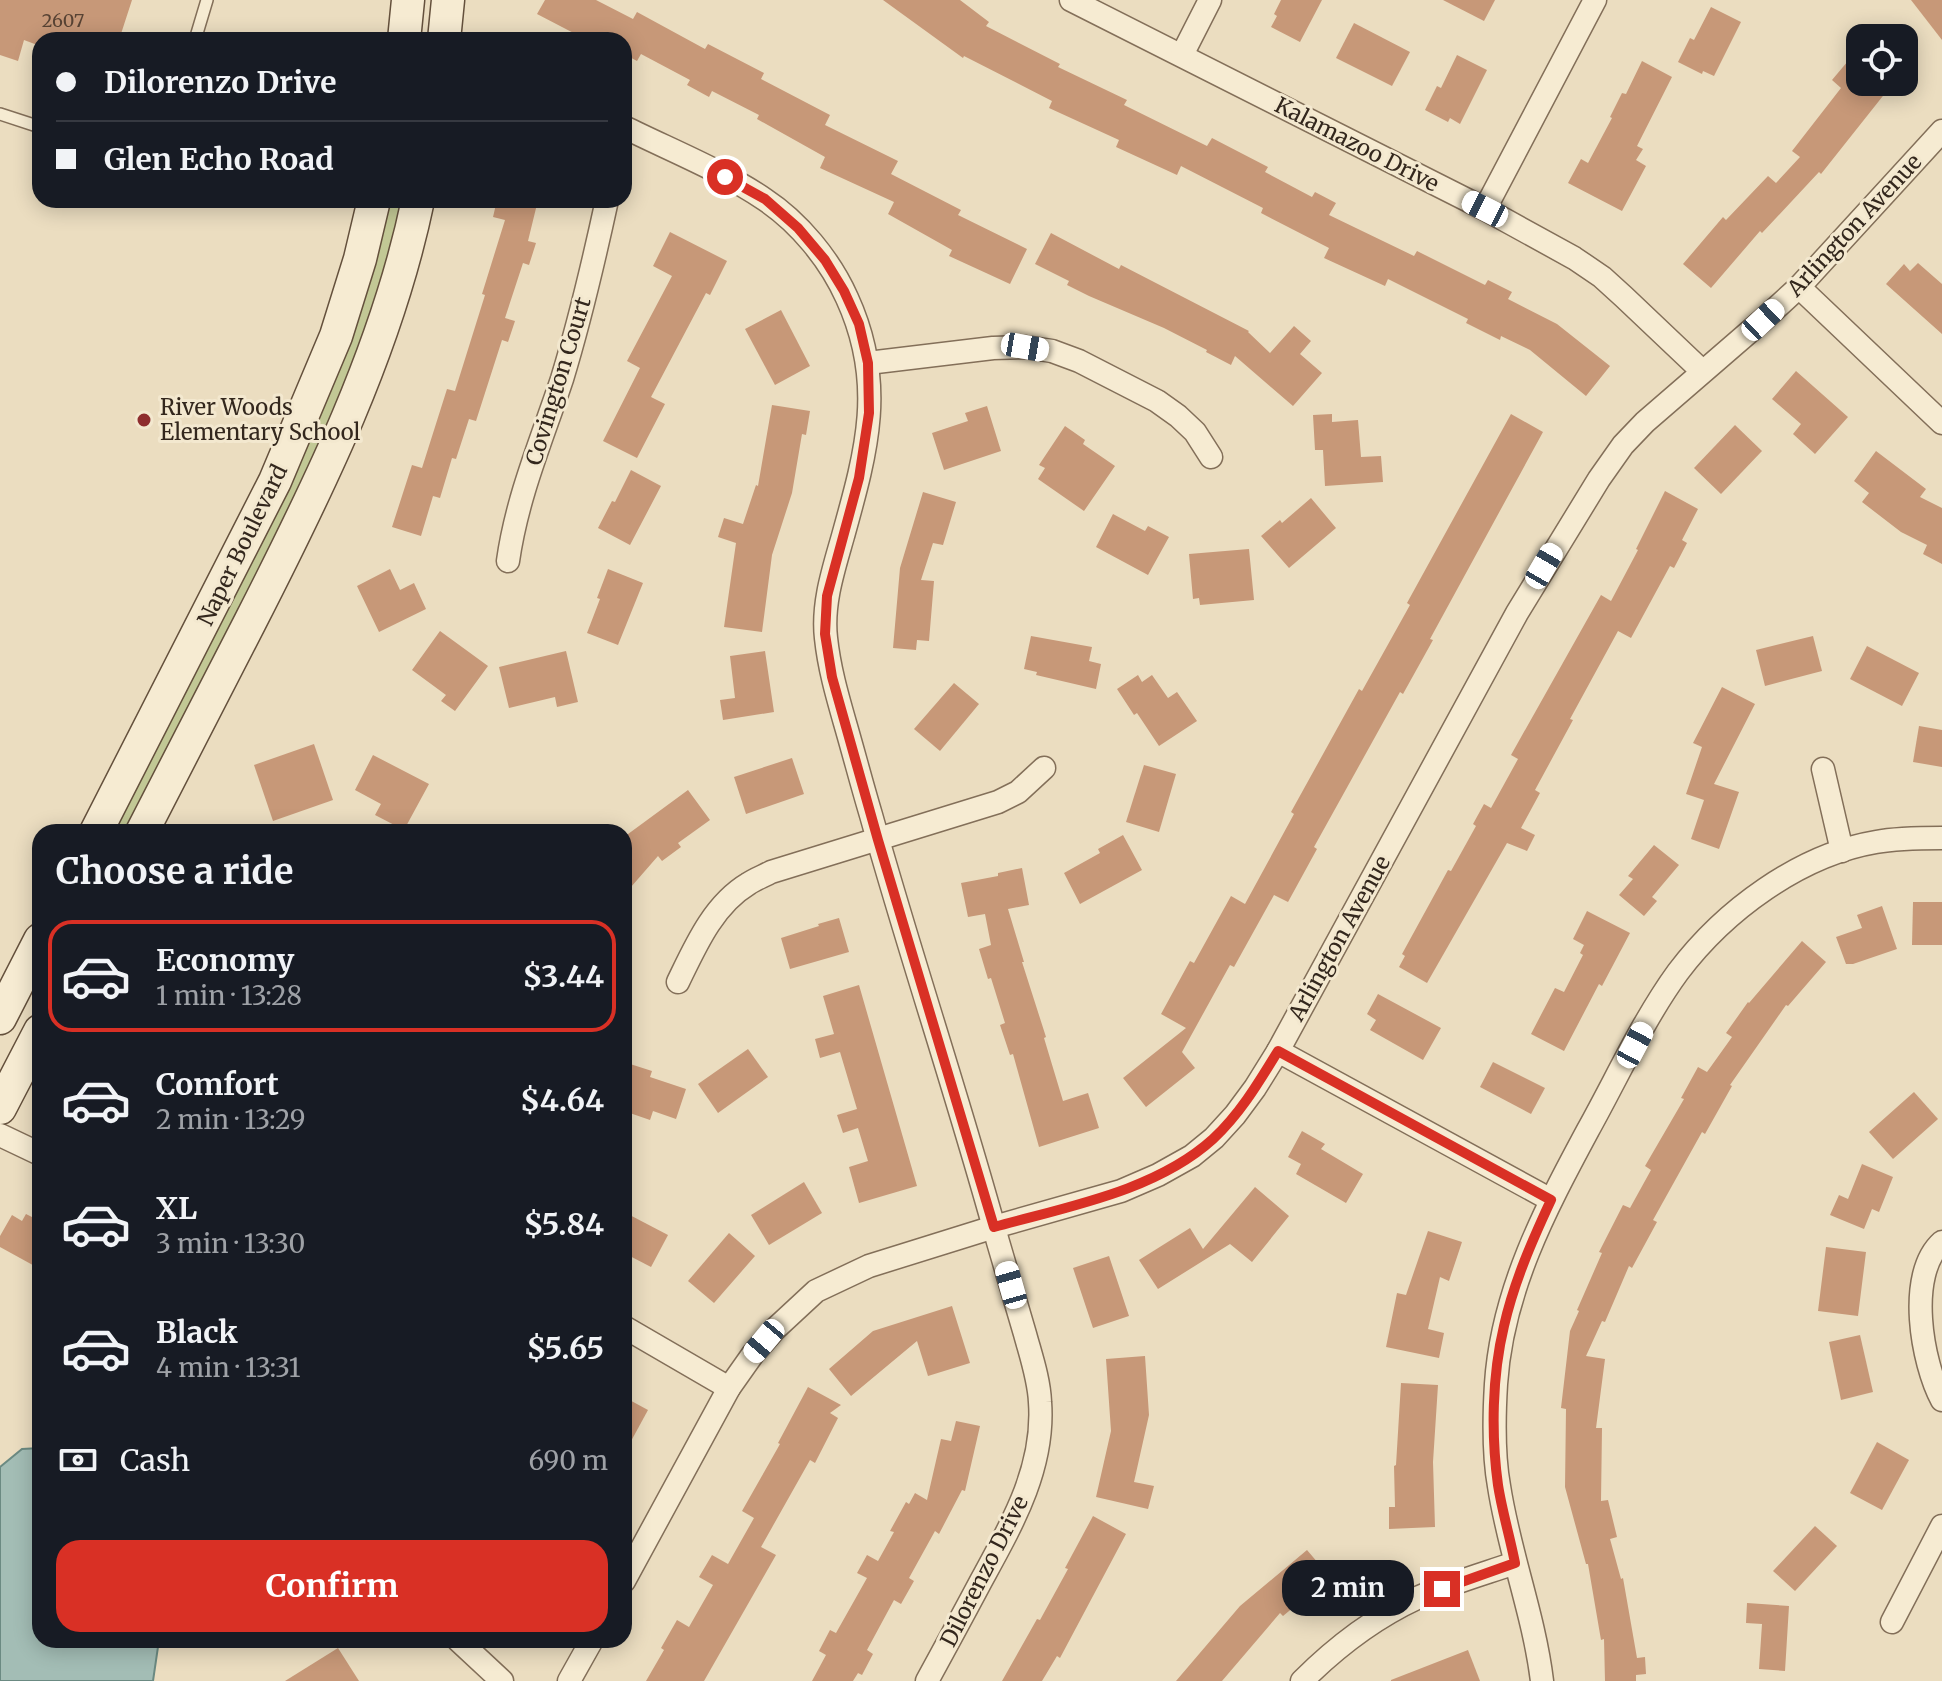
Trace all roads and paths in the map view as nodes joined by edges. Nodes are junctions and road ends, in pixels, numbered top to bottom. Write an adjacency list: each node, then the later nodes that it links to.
1 (207, 0): 7 (lane)
2 (408, 0): 8 (main road)
3 (448, 0): 9 (main road)
4 (1071, 0): 10 (street, Kalamazoo Drive)
5 (1210, 0): 10 (street)
6 (1595, 0): 18 (street)
7 (197, 32)
8 (405, 32)
9 (445, 32)
10 (1182, 55): 18 (street, Kalamazoo Drive)
11 (0, 114): 12 (lane)
12 (32, 124)
13 (1942, 131): 19 (street, Arlington Avenue)
14 (632, 132): 20 (street, Dilorenzo Drive)
15 (372, 208): 27 (main road, Naper Boulevard)
16 (416, 208): 28 (main road, Naper Boulevard)
17 (605, 208): 24 (street, Covington Court)
18 (1485, 209): 21 (street, Kalamazoo Drive)
19 (1799, 287): 21 (street, Arlington Avenue); 22 (street)
20 (868, 363): 23 (street); 30 (street, Dilorenzo Drive)
21 (1702, 371): 36 (street, Arlington Avenue)
22 (1942, 423)
23 (1211, 457)
24 (508, 561)
25 (1044, 768): 30 (street)
26 (1823, 769): 31 (street)
27 (100, 824)
28 (146, 824)
29 (1942, 838): 31 (street)
30 (878, 840): 33 (street); 41 (street, Dilorenzo Drive)
31 (1847, 849): 40 (street)
32 (32, 956): 34 (main road)
33 (678, 982)
34 (0, 1018)
35 (32, 1046): 37 (main road)
36 (1278, 1051): 40 (street); 41 (street, Arlington Avenue)
37 (0, 1108)
38 (0, 1135): 39 (street)
39 (32, 1150)
40 (1551, 1200): 47 (street)
41 (994, 1227): 44 (street, Arlington Avenue); 54 (street, Dilorenzo Drive)
42 (1942, 1242): 45 (street)
43 (632, 1332): 44 (street)
44 (729, 1388): 48 (street, Arlington Avenue)
45 (1942, 1400)
46 (1942, 1526): 49 (street)
47 (1515, 1563): 55 (street); 56 (street)
48 (632, 1566)
49 (1892, 1622)
50 (467, 1648): 52 (street)
51 (588, 1648): 53 (street)
52 (502, 1681)
53 (569, 1681)
54 (927, 1681)
55 (1302, 1681)
56 (1542, 1681)

